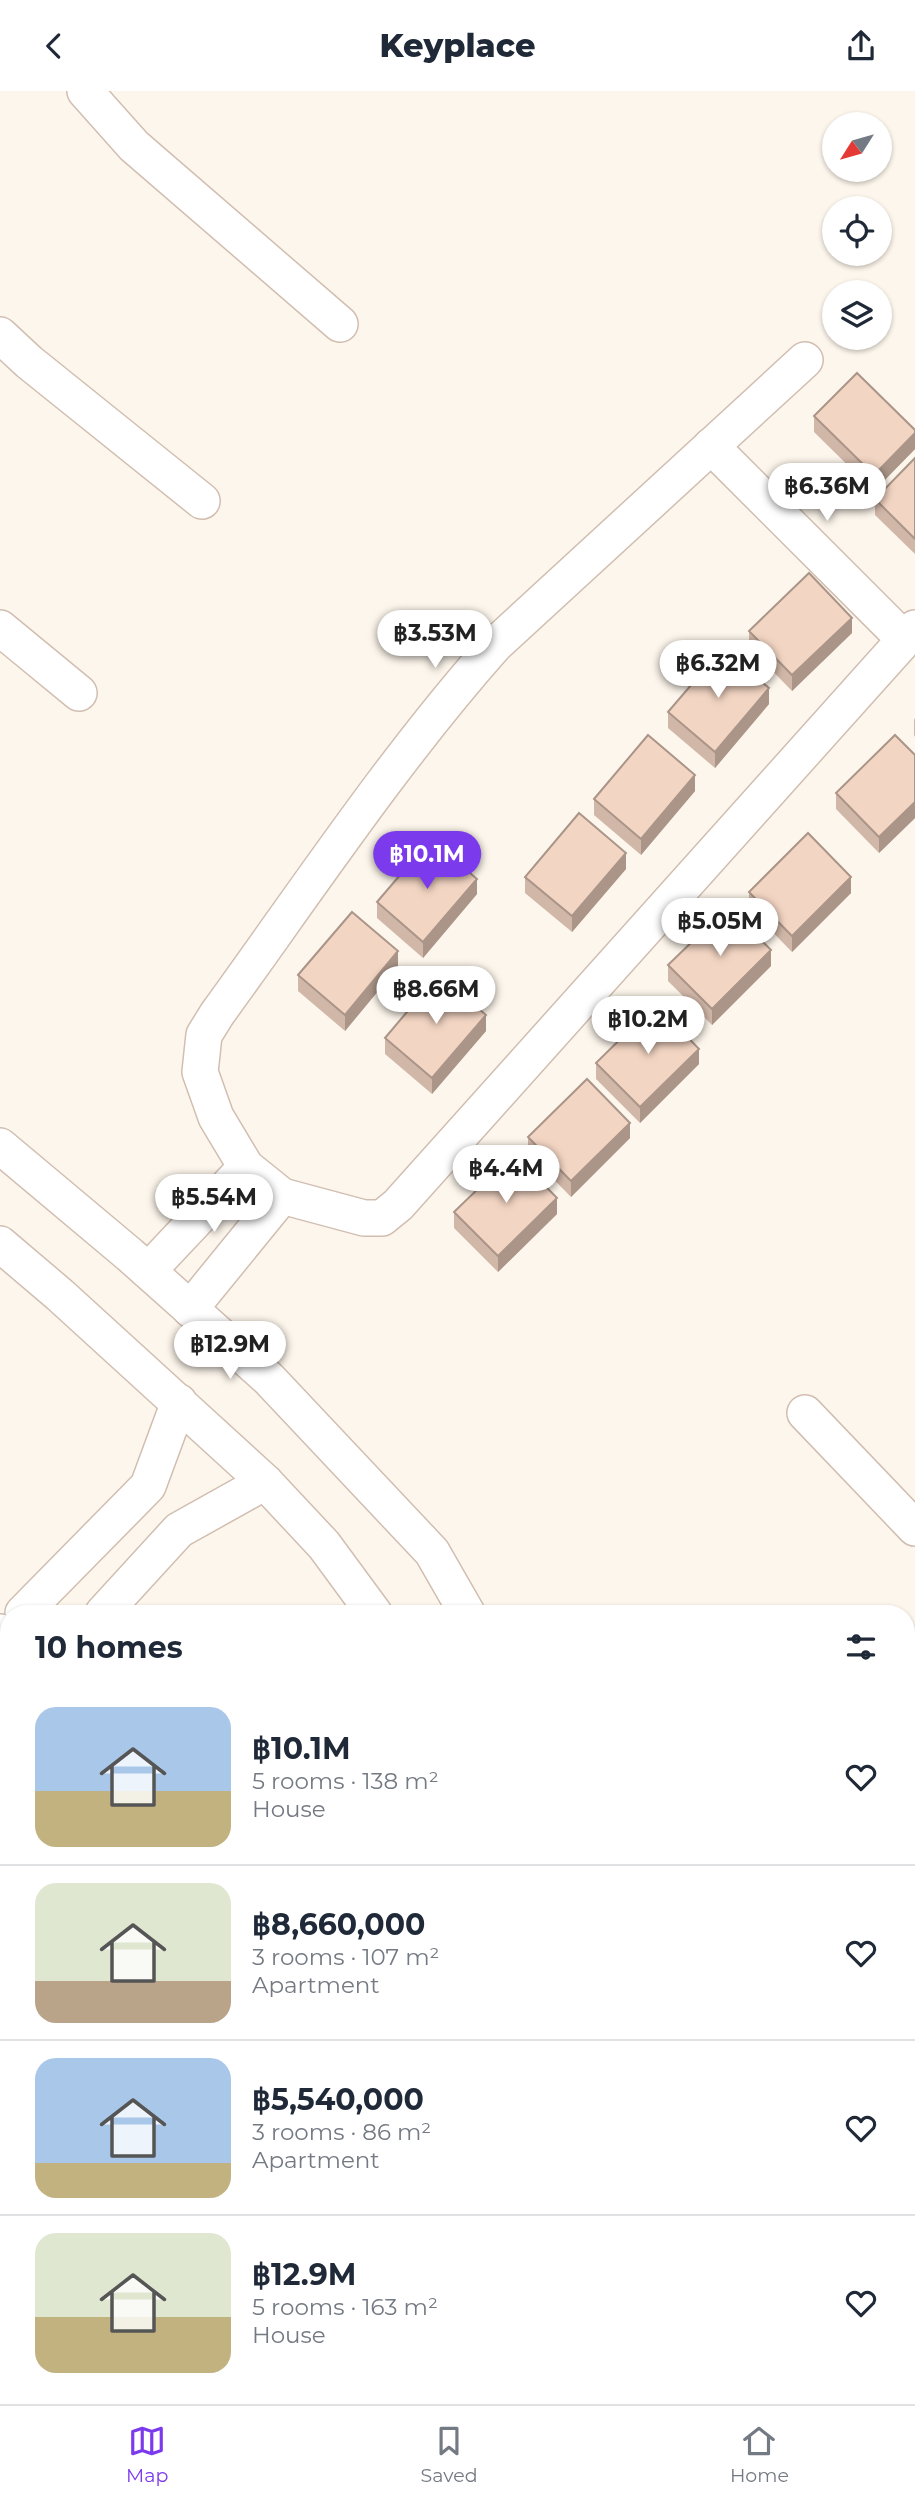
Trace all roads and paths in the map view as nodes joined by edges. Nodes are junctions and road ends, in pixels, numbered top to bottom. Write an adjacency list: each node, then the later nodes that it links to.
1 (85, 91): 2 (street)
2 (340, 324)
3 (0, 335): 6 (street)
4 (805, 360): 5 (street)
5 (711, 446): 8 (street); 11 (street)
6 (202, 501)
7 (0, 628): 9 (street)
8 (909, 633): 12 (street)
9 (79, 693)
10 (0, 1146): 14 (street)
11 (246, 1167): 12 (street); 14 (street)
12 (282, 1196): 15 (street)
13 (0, 1244): 16 (street)
14 (148, 1272): 15 (street)
15 (190, 1309): 23 (street)
16 (179, 1402): 18 (street); 20 (street)
17 (805, 1413): 19 (street)
18 (265, 1482): 21 (street); 22 (street)
19 (915, 1528)
20 (33, 1605)
21 (110, 1605)
22 (368, 1605)
23 (462, 1605)

